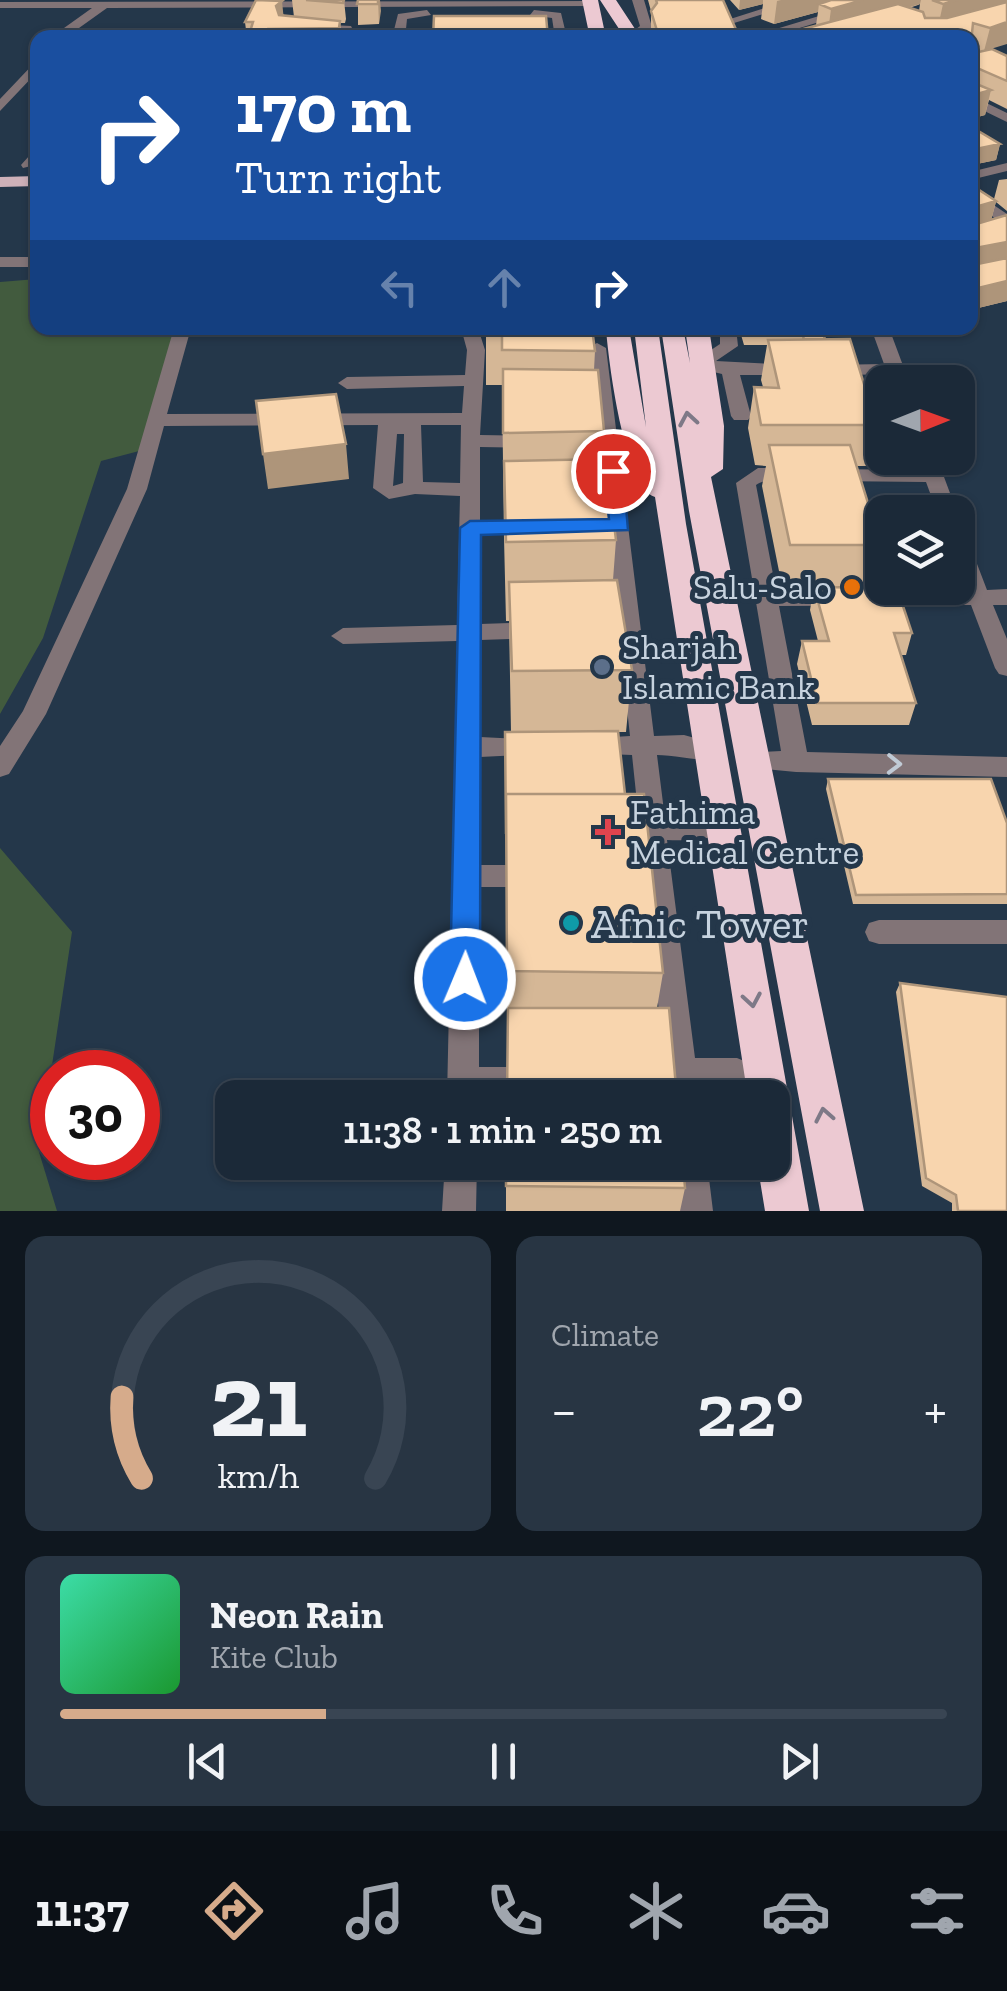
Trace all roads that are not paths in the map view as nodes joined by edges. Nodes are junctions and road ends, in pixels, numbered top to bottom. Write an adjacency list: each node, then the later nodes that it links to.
1 (638, 0): 27 (street)
2 (802, 0): 28 (street)
3 (845, 0): 11 (street)
4 (884, 0): 11 (street)
5 (591, 1): 8 (street); 24 (highway); 25 (highway); 26 (highway)
6 (200, 2): 10 (street); 12 (street)
7 (347, 2): 12 (street); 13 (street)
8 (545, 2): 13 (street)
9 (0, 5): 10 (street)
10 (112, 5): 18 (street); 19 (street)
11 (862, 6): 14 (street); 29 (street)
12 (297, 7)
13 (495, 9): 21 (street); 23 (street)
14 (894, 18)
15 (454, 24): 22 (street)
16 (525, 24): 23 (street)
17 (302, 28): 20 (street)
18 (70, 30)
19 (79, 30)
20 (348, 30)
21 (399, 30)
22 (407, 30)
23 (560, 30)
24 (582, 30)
25 (596, 30)
26 (623, 30)
27 (645, 30)
28 (733, 30)
29 (780, 30)
30 (30, 60): 32 (street)
31 (30, 72): 34 (street)
32 (0, 91)
33 (978, 103): 35 (street)
34 (0, 107)
35 (1007, 118)
36 (1007, 167): 38 (street)
37 (0, 174): 39 (main road)
38 (978, 174)
39 (30, 180)
40 (30, 182): 41 (main road)
41 (0, 185)
42 (978, 200): 43 (street)
43 (1007, 224): 44 (street)
44 (988, 231)
45 (0, 262): 46 (street)
46 (30, 262)
47 (180, 335): 62 (street)
48 (475, 335): 60 (street)
49 (648, 335): 70 (highway)
50 (673, 335): 70 (highway, one-way to 50)
51 (697, 335): 55 (highway)
52 (728, 335): 55 (street)
53 (882, 335): 56 (street)
54 (604, 343): 66 (street); 70 (highway)
55 (703, 363): 57 (street); 70 (highway)
56 (893, 365)
57 (730, 370): 58 (street); 61 (street)
58 (865, 375)
59 (347, 384): 60 (street)
60 (477, 390): 63 (street)
61 (741, 416)
62 (158, 420): 64 (street); 86 (street)
63 (471, 420): 64 (street); 65 (street)
64 (388, 424): 68 (street); 68 (street)
65 (472, 442): 66 (street); 69 (street)
66 (610, 444): 81 (street)
67 (865, 470): 75 (street)
68 (412, 488): 69 (street)
69 (472, 490): 72 (street)
70 (688, 518): 83 (highway); 84 (highway)
71 (546, 527): 72 (street)
72 (470, 528): 78 (street)
73 (975, 592): 76 (street)
74 (1007, 597): 76 (street)
75 (767, 598): 76 (street); 85 (street)
76 (977, 598): 80 (street)
77 (561, 630): 78 (street)
78 (472, 631): 79 (street); 82 (street)
79 (344, 636)
80 (1007, 668)
81 (645, 746): 82 (street); 83 (street); 89 (street)
82 (470, 747): 90 (street)
83 (710, 752): 88 (highway)
84 (754, 760): 85 (street); 107 (highway, one-way to 84)
85 (796, 762): 87 (street, one-way to 87)
86 (0, 766)
87 (1007, 767)
88 (722, 824): 89 (street); 100 (highway, one-way to 100)
89 (654, 828): 93 (street)
90 (466, 876): 91 (street); 96 (street)
91 (563, 876)
92 (621, 876): 93 (street)
93 (659, 876): 97 (street)
94 (879, 932): 95 (street)
95 (1007, 932)
96 (464, 1080)
97 (682, 1080)
98 (702, 1080): 99 (street)
99 (745, 1080)
100 (766, 1080)
101 (460, 1180): 104 (street)
102 (693, 1180): 105 (street)
103 (782, 1180): 106 (highway)
104 (459, 1211)
105 (696, 1211)
106 (787, 1211)
107 (842, 1211)

